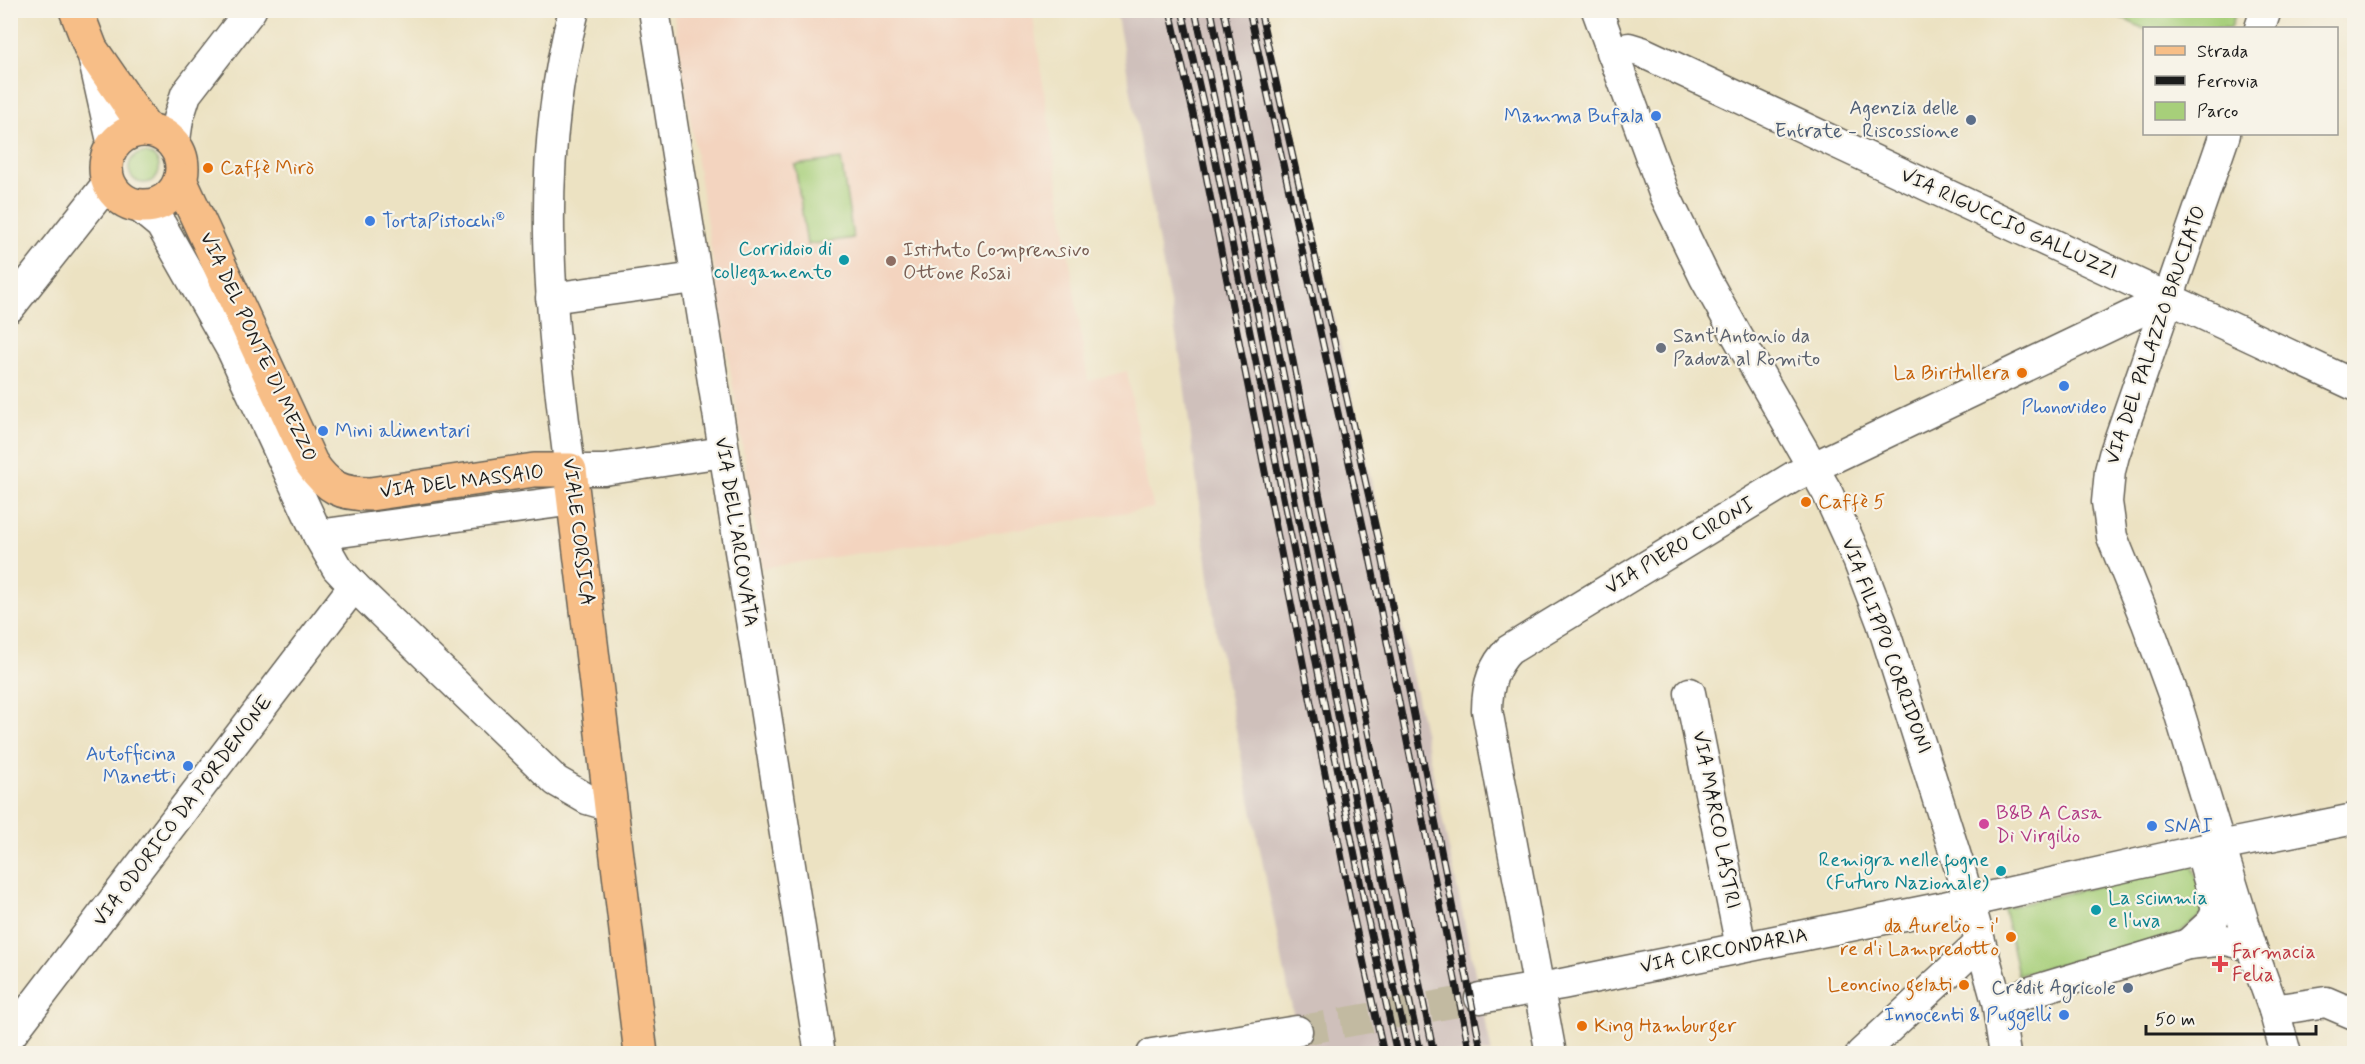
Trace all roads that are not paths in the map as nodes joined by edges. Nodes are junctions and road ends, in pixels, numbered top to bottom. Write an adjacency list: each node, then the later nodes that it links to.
1 (76, 10): 8 (main road)
2 (250, 10): 13 (street)
3 (574, 10): 18 (street, VIALE CORSICA)
4 (654, 10): 17 (street, VIA DELL'ARCOVATA)
5 (1597, 10): 9 (street, VIA FILIPPO CORRIDONI)
6 (2266, 10): 7 (street)
7 (2260, 27)
8 (91, 49): 10 (main road); 12 (street)
9 (1616, 66): 19 (street, VIA RIGUCCIO GALLUZZI); 23 (street, VIA FILIPPO CORRIDONI)
10 (147, 130): 12 (main road); 13 (main road)
11 (2225, 135): 19 (street, VIA DEL PALAZZO BRUCIATO)
12 (113, 146): 15 (main road)
13 (174, 147): 14 (main road, VIA DEL PONTE DI MEZZO)
14 (180, 180): 16 (main road); 25 (main road, VIA DEL PONTE DI MEZZO)
15 (108, 183): 16 (main road, VIA DEL PONTE DI MEZZO); 20 (street)
16 (138, 206): 26 (street, VIA DEL PONTE DI MEZZO)
17 (695, 278): 18 (street); 22 (street, VIA DELL'ARCOVATA)
18 (551, 298): 24 (street, VIALE CORSICA)
19 (2168, 298): 21 (street, VIA RIGUCCIO GALLUZZI); 23 (street, VIA PIERO CIRONI); 31 (street, VIA DEL PALAZZO BRUCIATO)
20 (10, 307)
21 (2355, 385)
22 (723, 452): 24 (street, VIA DEL MASSAIO); 45 (street, VIA DELL'ARCOVATA)
23 (1812, 467): 32 (street, VIA FILIPPO CORRIDONI); 37 (street, VIA PIERO CIRONI)
24 (572, 485): 25 (main road, VIA DEL MASSAIO); 26 (street, VIA DEL MASSAIO); 29 (main road, VIALE CORSICA)
25 (343, 492): 26 (street)
26 (318, 535): 27 (street, VIA DEL PONTE DI MEZZO)
27 (354, 586): 29 (street, VIA DEL PONTE DI MEZZO); 43 (street, VIA ODORICO DA PORDENONE)
28 (1690, 693): 36 (street, VIA MARCO LASTRI)
29 (611, 806): 44 (main road, VIALE CORSICA)
30 (2355, 819): 31 (street, VIA CIRCONDARIA)
31 (2211, 847): 32 (street, VIA CIRCONDARIA); 34 (street); 35 (street)
32 (1968, 901): 33 (street, VIA FILIPPO CORRIDONI); 36 (street, VIA CIRCONDARIA)
33 (1980, 943): 39 (street, VIA FILIPPO CORRIDONI); 48 (street)
34 (2188, 944): 35 (street); 39 (street)
35 (2251, 946): 40 (street)
36 (1741, 947): 37 (street, VIA CIRCONDARIA)
37 (1538, 988): 38 (street, VIA CIRCONDARIA); 47 (street, VIA PIERO CIRONI)
38 (1480, 998)
39 (1997, 1002): 49 (street, VIA FILIPPO CORRIDONI)
40 (2274, 1010): 41 (street); 50 (street)
41 (2355, 1014)
42 (1297, 1031): 46 (street)
43 (10, 1036)
44 (641, 1053)
45 (820, 1053)
46 (1152, 1053)
47 (1551, 1053)
48 (1861, 1053)
49 (2005, 1053)
50 (2286, 1053)

